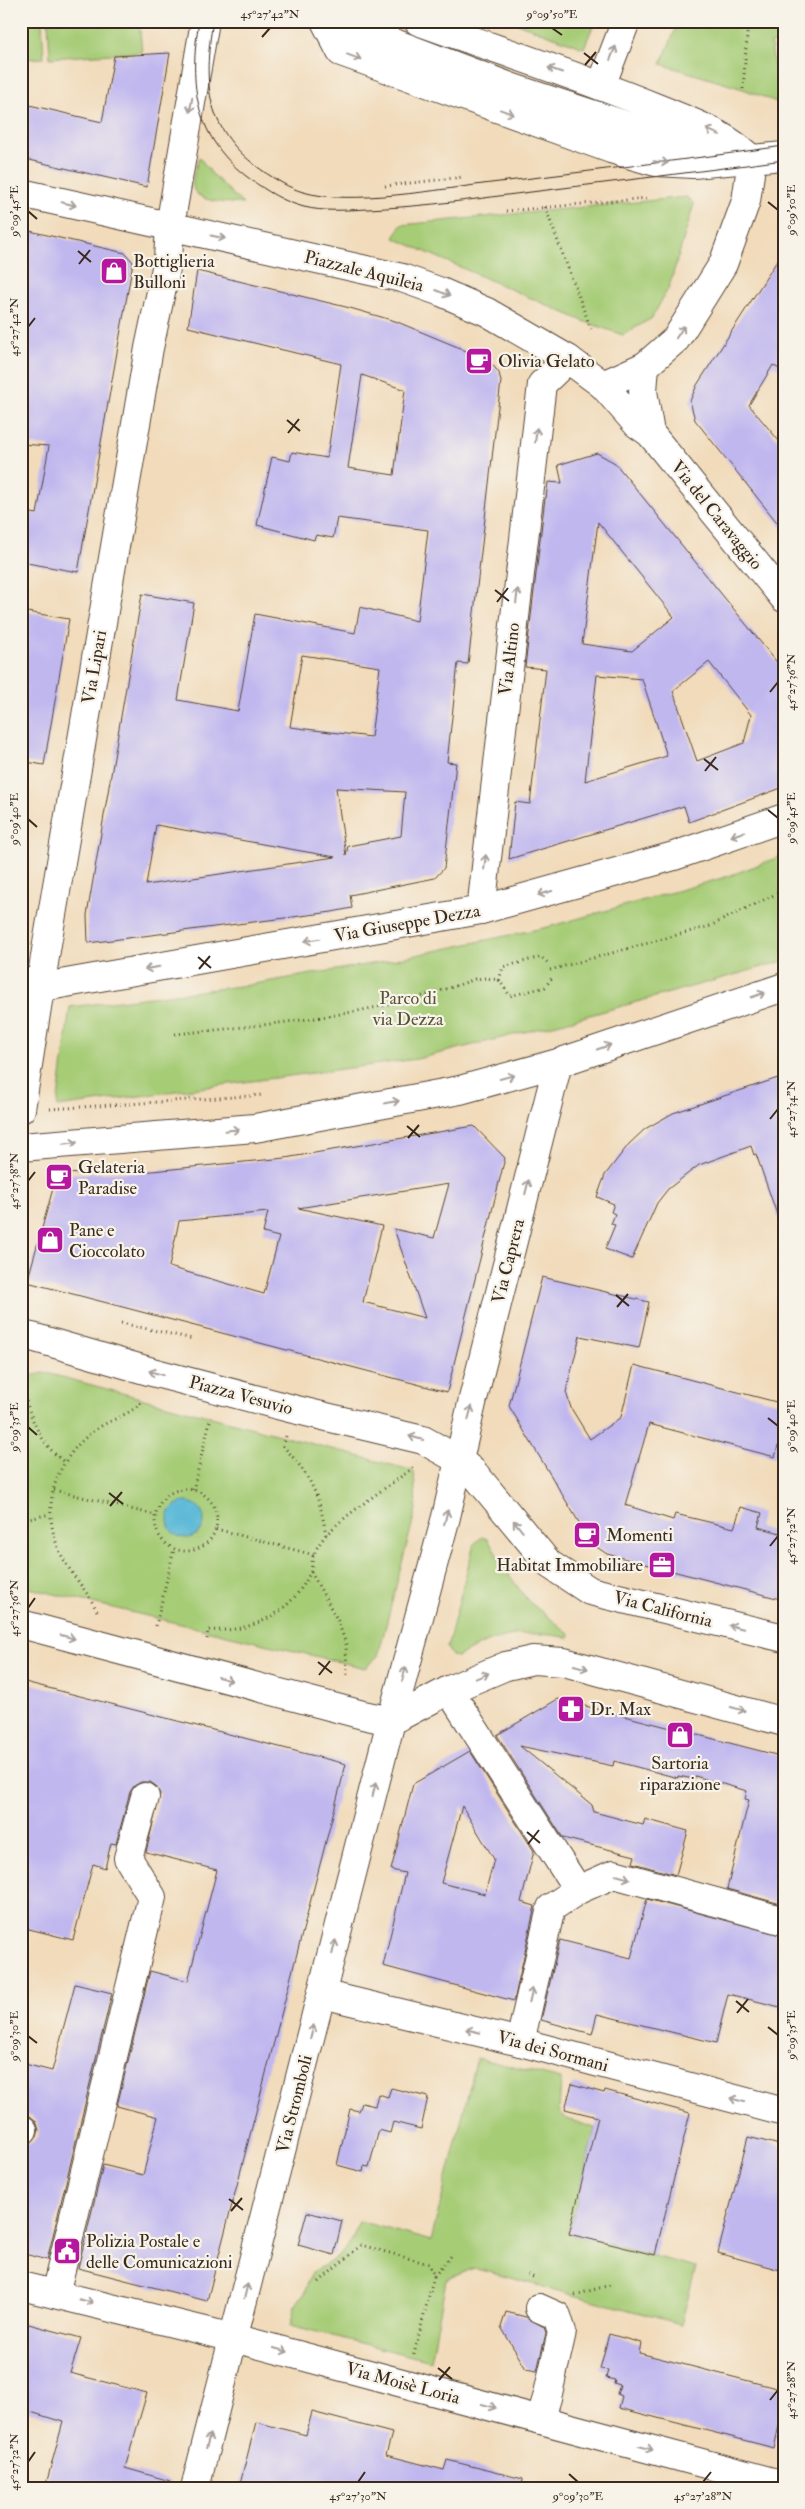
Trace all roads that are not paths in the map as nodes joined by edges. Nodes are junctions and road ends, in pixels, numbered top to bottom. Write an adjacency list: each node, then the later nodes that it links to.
1 (324, 21): 9 (street, one-way to 9)
2 (345, 21): 9 (street)
3 (418, 21): 6 (street)
4 (626, 21): 7 (street, one-way to 4)
5 (208, 23): 11 (street, one-way to 11)
6 (475, 31): 7 (street, one-way to 6)
7 (601, 86): 9 (street, one-way to 7)
8 (784, 156): 9 (street)
9 (752, 160): 13 (street, one-way to 9)
10 (21, 193): 11 (street, Piazzale Aquileia, one-way to 11)
11 (170, 226): 12 (street, Piazzale Aquileia, one-way to 12); 19 (street, Via Lipari)
12 (568, 359): 14 (street, Piazzale Aquileia); 18 (street, Via Altino, one-way to 12)
13 (646, 366): 14 (street); 15 (street)
14 (603, 385): 15 (street, Via del Caravaggio)
15 (650, 433): 16 (street, Via del Caravaggio)
16 (784, 598)
17 (784, 818): 18 (street, Via Giuseppe Dezza, one-way to 18)
18 (481, 910): 19 (street, Via Giuseppe Dezza, one-way to 19)
19 (31, 983): 22 (street, Via Lipari)
20 (784, 987): 21 (street, one-way to 20)
21 (558, 1063): 23 (street, one-way to 21); 25 (street, Via Caprera, one-way to 21)
22 (34, 1109)
23 (21, 1146)
24 (21, 1335): 25 (street, Piazza Vesuvio, one-way to 24)
25 (459, 1460): 26 (street, Piazza Vesuvio, one-way to 25); 30 (street, one-way to 25)
26 (549, 1564): 28 (street, Via California, one-way to 26)
27 (21, 1624): 30 (street, one-way to 30)
28 (784, 1638)
29 (449, 1690): 30 (street); 31 (street, one-way to 31); 33 (street)
30 (391, 1721): 35 (street, Via Stromboli, one-way to 30)
31 (784, 1722)
32 (144, 1797): 39 (street)
33 (578, 1890): 34 (street, one-way to 34); 36 (street, one-way to 33)
34 (784, 1921)
35 (322, 1994): 36 (street, Via dei Sormani, one-way to 35); 41 (street, Via Stromboli, one-way to 35)
36 (520, 2042): 37 (street, Via dei Sormani, one-way to 36)
37 (784, 2112)
38 (21, 2286): 39 (street, Via Moisè Loria)
39 (55, 2294): 41 (street, Via Moisè Loria, one-way to 41)
40 (539, 2308): 42 (street)
41 (234, 2338): 42 (street, Via Moisè Loria, one-way to 42); 44 (street, Via Stromboli, one-way to 41)
42 (540, 2420): 43 (street, Via Moisè Loria, one-way to 43)
43 (784, 2485)
44 (196, 2488)

